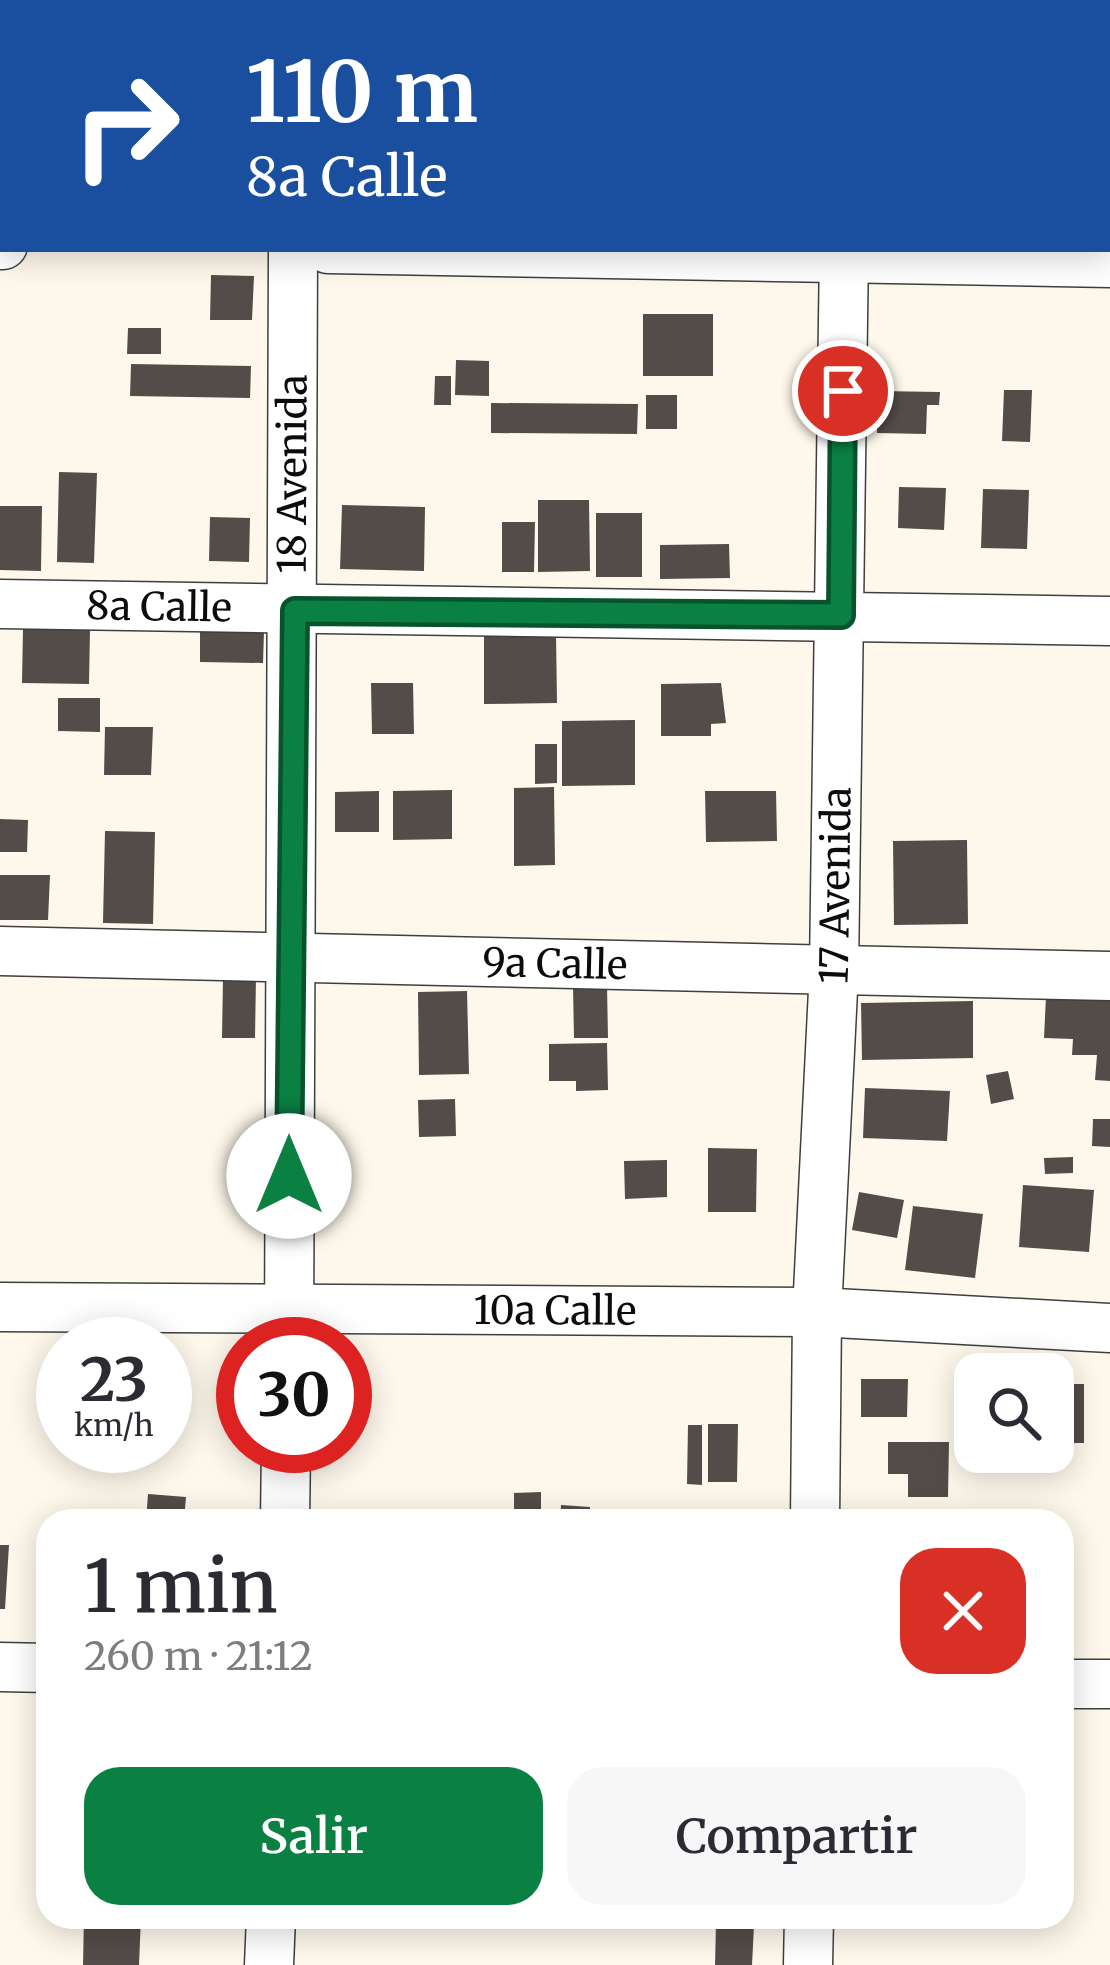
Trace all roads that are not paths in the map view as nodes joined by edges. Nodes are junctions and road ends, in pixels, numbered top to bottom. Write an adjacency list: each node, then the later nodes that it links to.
1 (292, 252): 6 (street, 18 Avenida)
2 (715, 252): 3 (street)
3 (844, 253): 4 (street); 7 (street, 17 Avenida)
4 (1110, 263)
5 (0, 604): 6 (street, 8a Calle)
6 (295, 611): 7 (street, 8a Calle); 10 (street, 18 Avenida)
7 (841, 615): 8 (street, 8a Calle); 11 (street, 17 Avenida)
8 (1110, 621)
9 (0, 951): 10 (street, 9a Calle)
10 (288, 954): 11 (street, 9a Calle); 15 (street, 18 Avenida)
11 (834, 970): 12 (street, 9a Calle); 14 (street, 17 Avenida)
12 (1110, 976)
13 (0, 1307): 16 (street, 10a Calle)
14 (817, 1312): 17 (street, 10a Calle); 18 (street, 10a Calle); 21 (street, 17 Avenida)
15 (289, 1317)
16 (216, 1321)
17 (372, 1324)
18 (1110, 1328)
19 (286, 1473): 20 (street)
20 (285, 1509)
21 (815, 1509)
22 (0, 1667): 23 (street)
23 (36, 1668)
24 (1074, 1684): 25 (street)
25 (1110, 1684)
26 (271, 1929): 28 (street)
27 (809, 1929): 29 (street)
28 (269, 1965)
29 (808, 1965)

